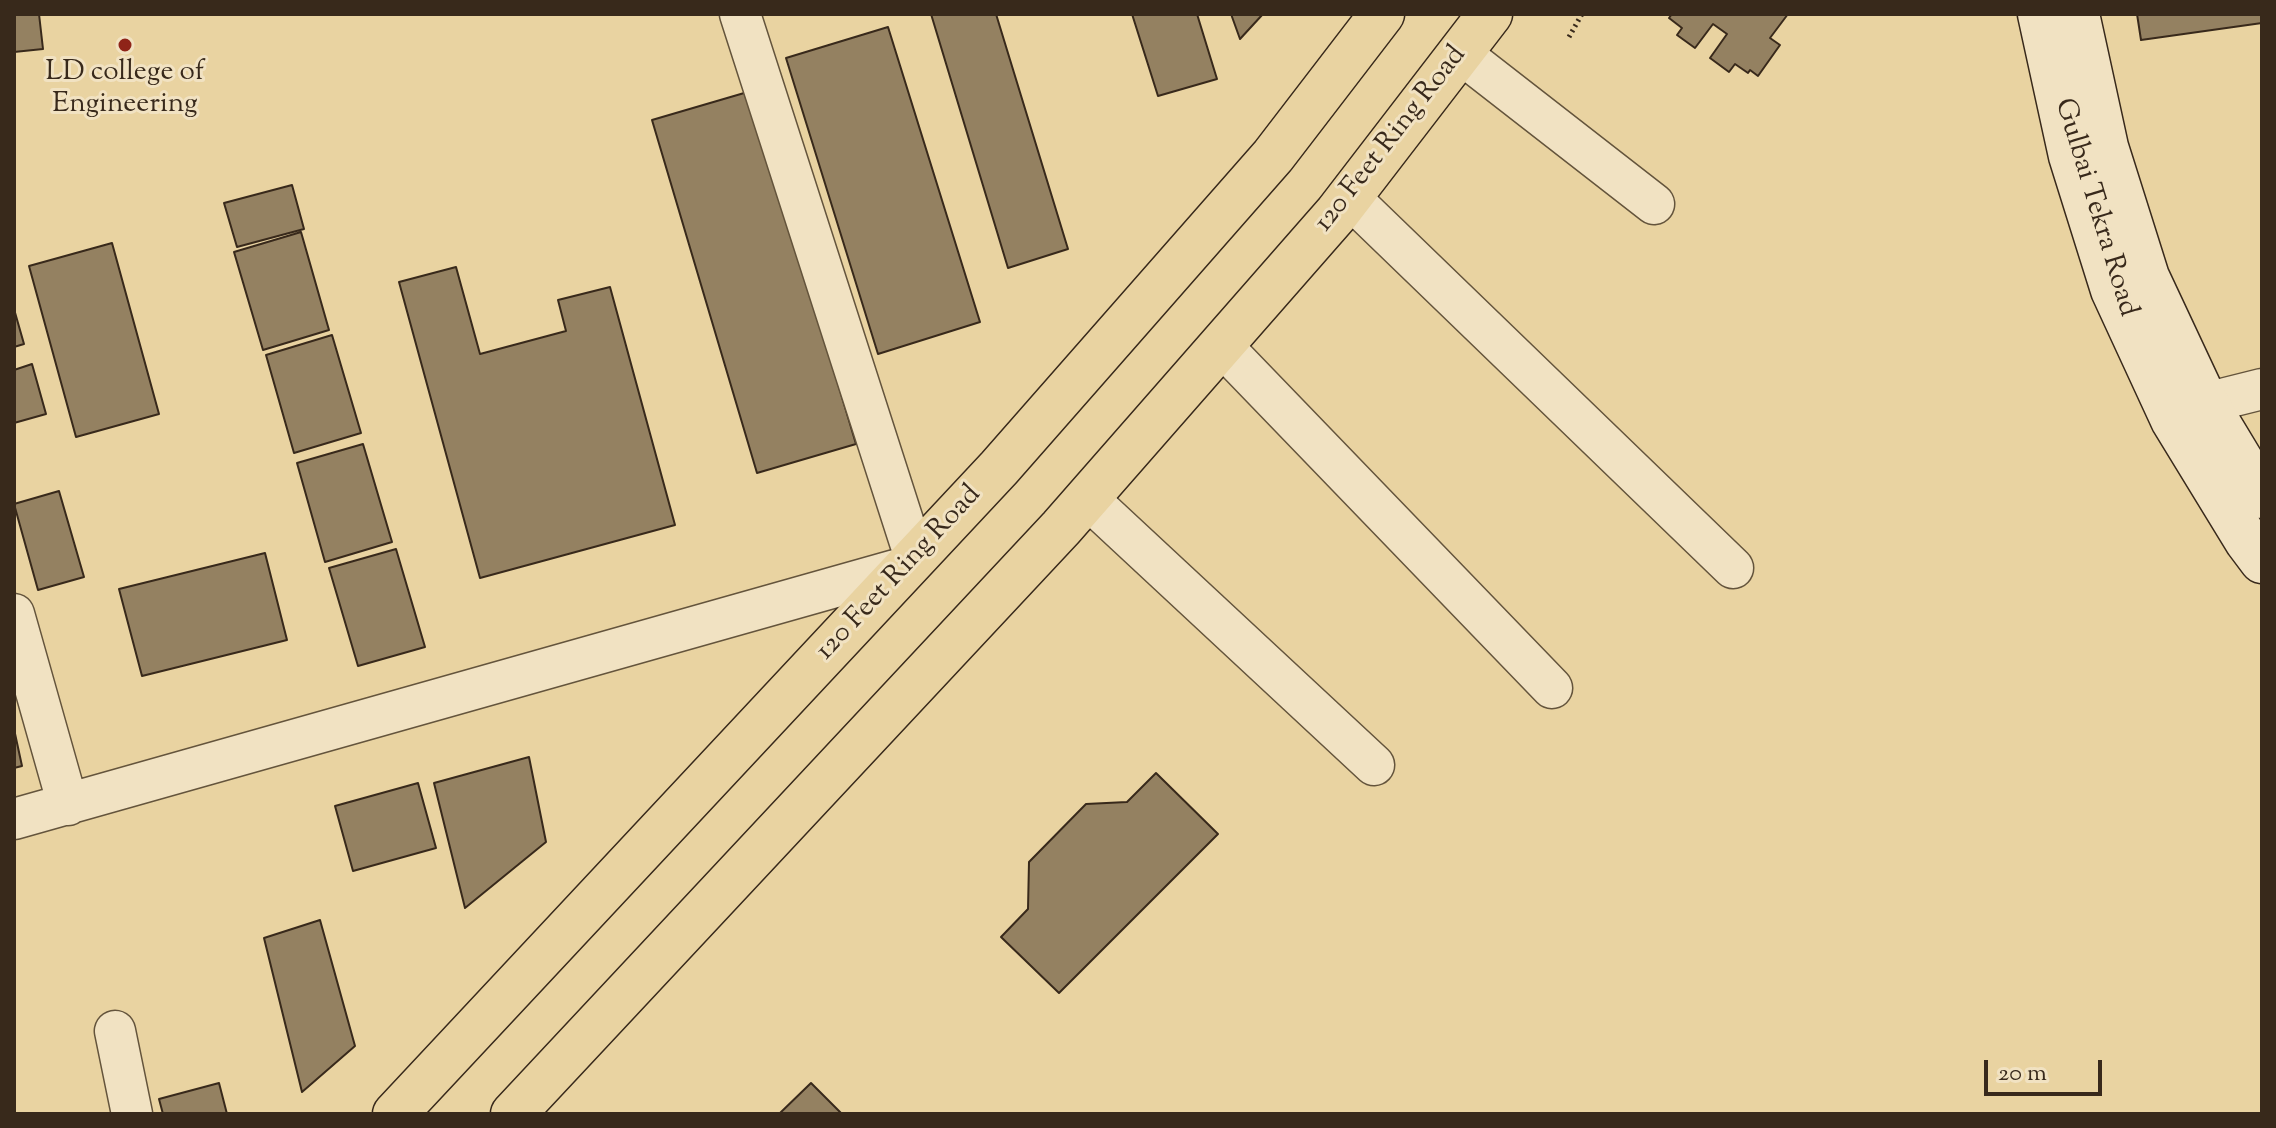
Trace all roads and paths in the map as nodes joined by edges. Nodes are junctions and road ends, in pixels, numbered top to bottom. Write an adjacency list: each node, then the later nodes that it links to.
1 (740, 14): 17 (street)
2 (1382, 14): 17 (main road, 120 Feet Ring Road)
3 (1490, 14): 8 (main road, 120 Feet Ring Road)
4 (1582, 14): 7 (path)
5 (2040, 14): 16 (main road, Gulbai Tekra Road)
6 (2077, 14): 13 (main road, Gulbai Tekra Road)
7 (1569, 37)
8 (1460, 53): 9 (main road, 120 Feet Ring Road); 10 (street)
9 (1349, 197): 11 (main road, 120 Feet Ring Road); 18 (street)
10 (1654, 204)
11 (1221, 345): 15 (main road, 120 Feet Ring Road); 20 (street)
12 (2262, 389): 13 (street)
13 (2206, 403): 14 (main road, Gulbai Tekra Road)
14 (2262, 496)
15 (1087, 498): 21 (street); 27 (main road, 120 Feet Ring Road)
16 (2262, 561)
17 (911, 562): 22 (street); 26 (main road, 120 Feet Ring Road)
18 (1733, 568)
19 (14, 614): 22 (street)
20 (1552, 688)
21 (1374, 765)
22 (68, 805): 23 (street)
23 (14, 819)
24 (115, 1031): 25 (street)
25 (132, 1114)
26 (395, 1114)
27 (513, 1114)

